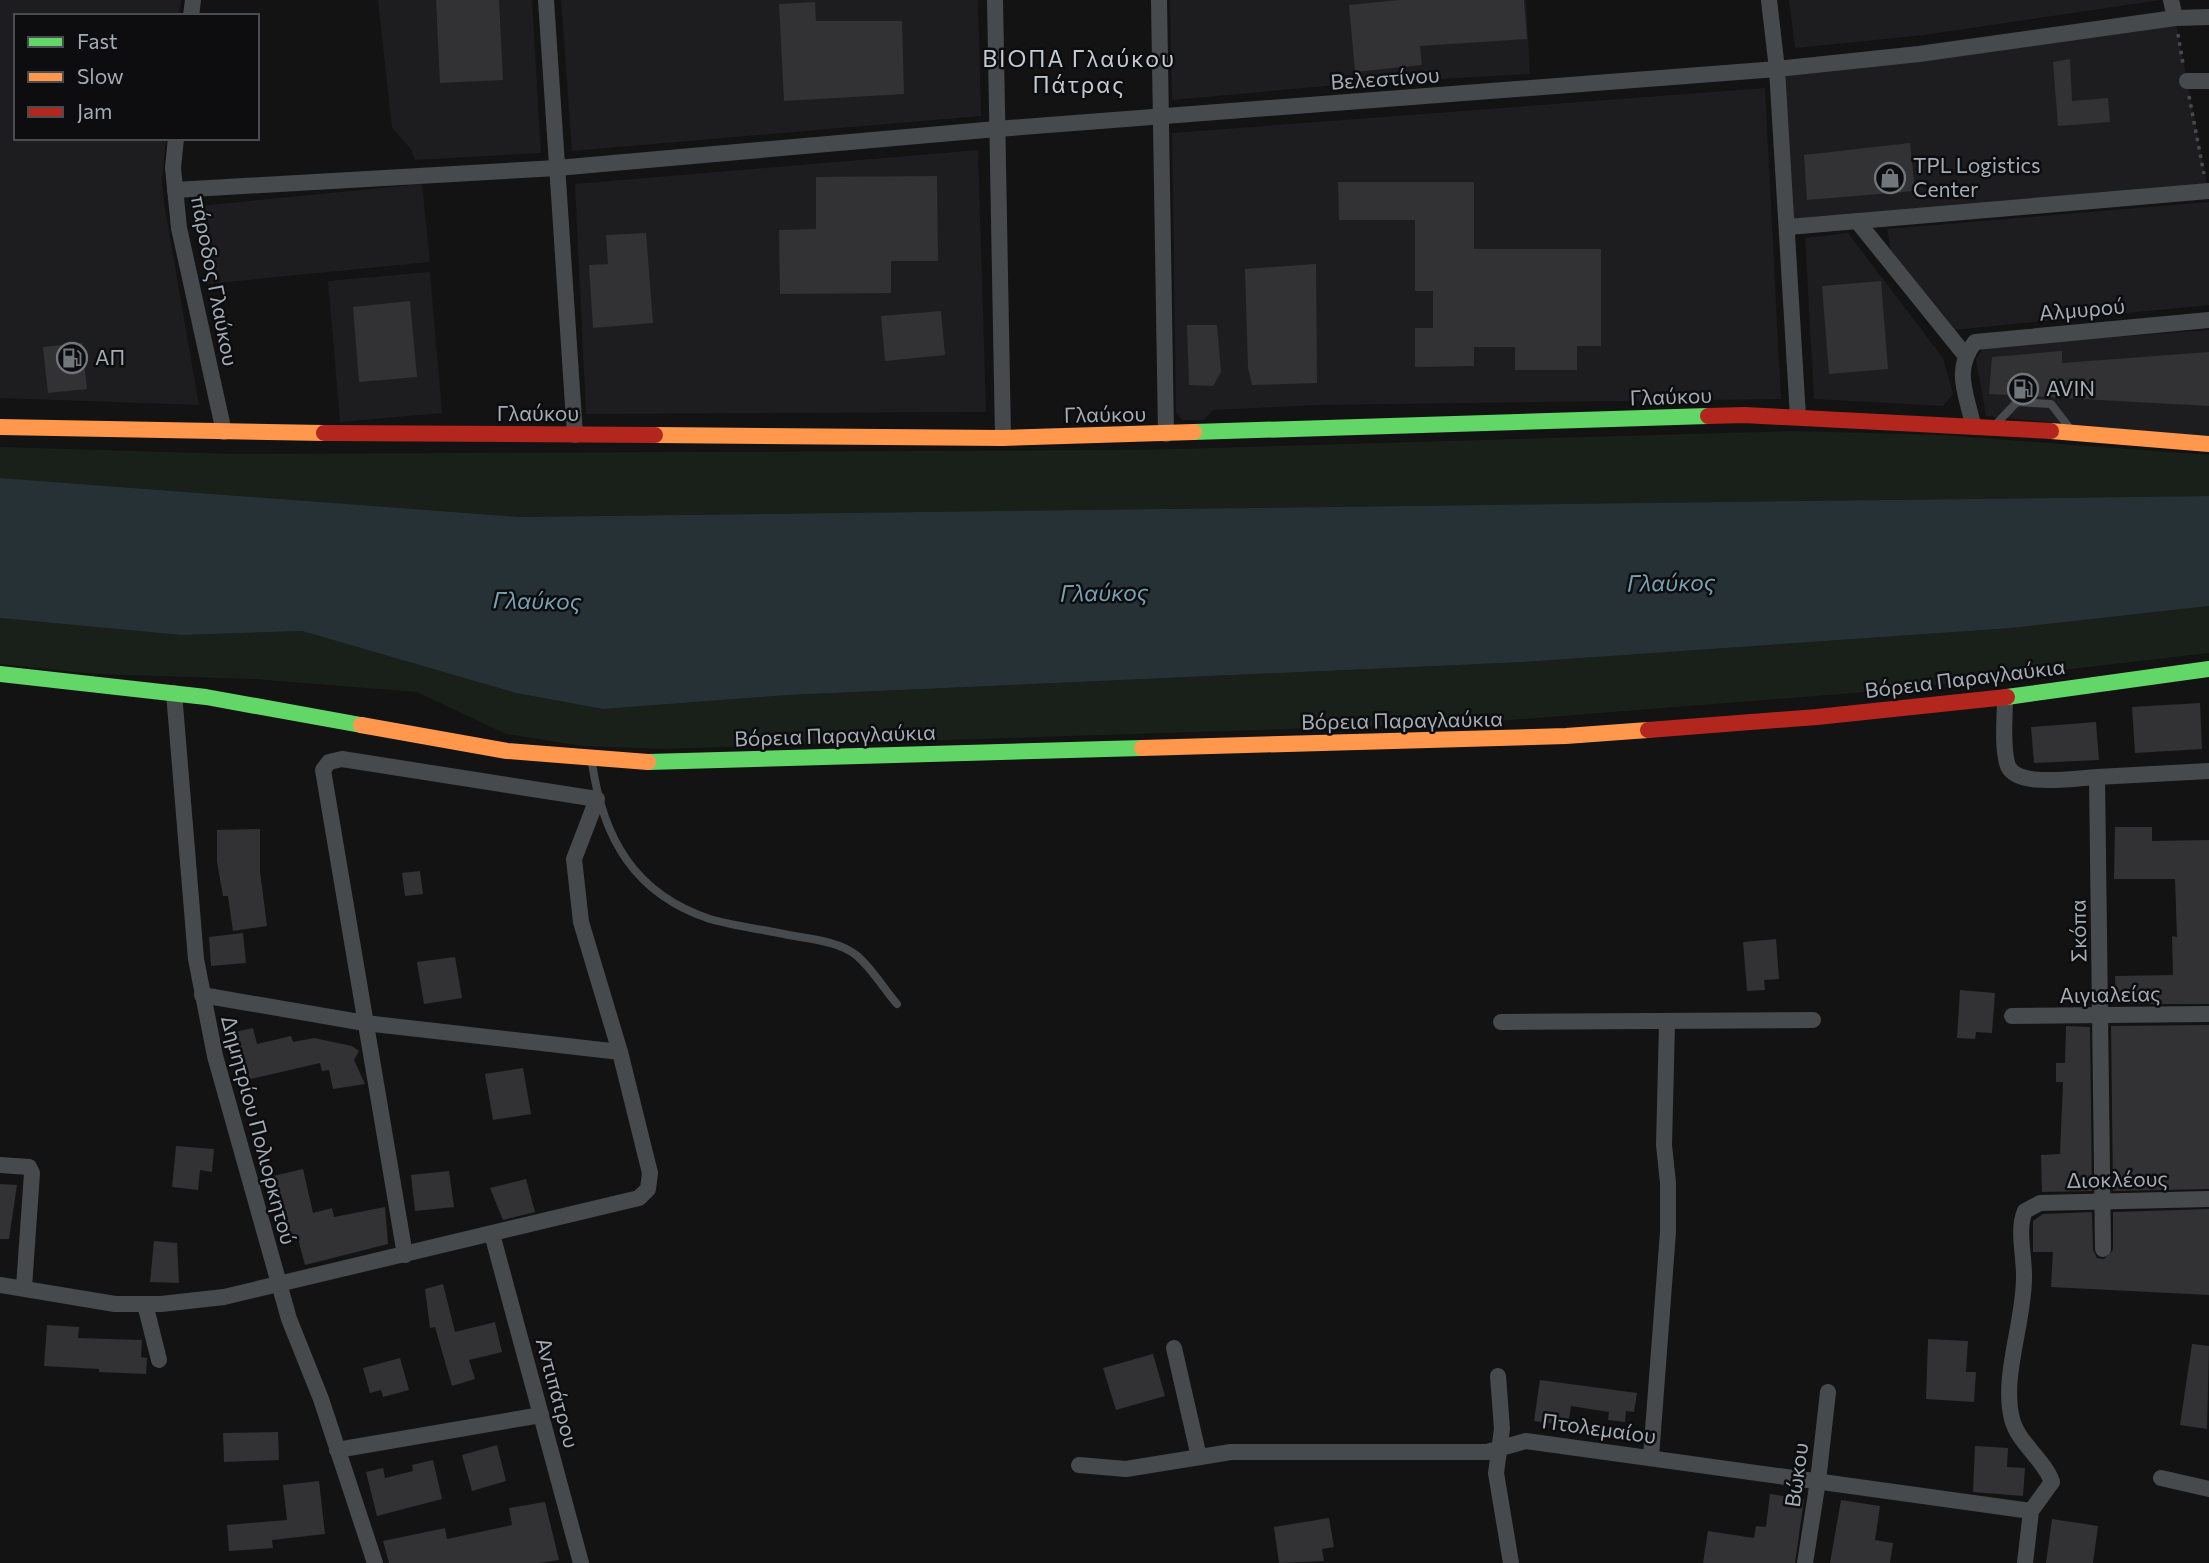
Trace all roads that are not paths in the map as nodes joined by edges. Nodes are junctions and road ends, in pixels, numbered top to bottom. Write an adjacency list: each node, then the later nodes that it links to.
1 (546, 0): 14 (street)
2 (995, 0): 12 (street)
3 (1159, 0): 11 (street)
4 (1769, 0): 8 (street)
5 (2171, 0): 7 (street)
6 (2209, 17): 7 (street, Βελεστίνου)
7 (2175, 18): 8 (street, Βελεστίνου)
8 (1777, 69): 11 (street, Βελεστίνου); 18 (street)
9 (2186, 81): 10 (street)
10 (2209, 81)
11 (1161, 117): 12 (street, Βελεστίνου); 26 (street)
12 (997, 130): 14 (street, Βελεστίνου); 29 (street)
13 (176, 140): 15 (street, πάροδος Γλαύκου)
14 (558, 168): 15 (street, Βελεστίνου); 28 (street)
15 (175, 191): 25 (street, πάροδος Γλαύκου)
16 (2208, 191): 17 (street)
17 (1857, 221): 18 (street); 20 (street)
18 (1788, 227): 21 (street)
19 (2209, 320): 20 (street, Αλμυρού)
20 (1965, 355): 22 (street)
21 (1798, 416): 22 (main road, Γλαύκου); 26 (main road, Γλαύκου)
22 (1973, 425): 24 (main road, Γλαύκου)
23 (0, 426): 25 (main road, Γλαύκου)
24 (1994, 426): 27 (main road, Γλαύκου); 27 (lane)
25 (224, 432): 28 (main road, Γλαύκου)
26 (1166, 434): 29 (main road, Γλαύκου)
27 (2074, 434): 30 (main road, Γλαύκου)
28 (575, 435): 29 (main road, Γλαύκου)
29 (1003, 438)
30 (2209, 444)
31 (2209, 669): 34 (main road, Βόρεια Παραγλαύκια)
32 (0, 674): 33 (main road, Βόρεια Παραγλαύκια)
33 (174, 693): 35 (main road, Βόρεια Παραγλαύκια); 39 (street, Δημητρίου Πολιορκητού)
34 (2005, 697): 35 (main road, Βόρεια Παραγλαύκια); 37 (street)
35 (592, 760): 38 (lane)
36 (2209, 771): 37 (street)
37 (2097, 777): 43 (street, Σκόπα)
38 (597, 799): 40 (lane); 46 (street); 48 (street)
39 (202, 995): 46 (street); 56 (street, Δημητρίου Πολιορκητού)
40 (897, 1004)
41 (2209, 1014): 43 (street, Αιγιαλείας)
42 (2012, 1016): 43 (street, Αιγιαλείας)
43 (2102, 1017): 51 (street, Σκόπα)
44 (1813, 1020): 47 (street)
45 (1501, 1022): 47 (street)
46 (365, 1023): 48 (street); 54 (street)
47 (1667, 1023): 67 (street)
48 (620, 1052): 52 (street)
49 (0, 1165): 57 (street)
50 (2209, 1199): 51 (street, Διοκλέους)
51 (2103, 1202): 53 (street, Σκόπα); 72 (street, Διοκλέους)
52 (492, 1234): 54 (street); 63 (street, Αντιπάτρου)
53 (2103, 1249)
54 (405, 1255): 56 (street)
55 (0, 1285): 57 (street)
56 (279, 1285): 58 (street); 65 (street, Δημητρίου Πολιορκητού)
57 (24, 1287): 58 (street)
58 (145, 1304): 60 (street)
59 (1174, 1348): 66 (street)
60 (159, 1360)
61 (1498, 1376): 64 (street)
62 (1828, 1392): 70 (street, Βώκου)
63 (541, 1415): 65 (street); 74 (street, Αντιπάτρου)
64 (1498, 1449): 66 (street, Πτολεμαίου); 67 (street, Πτολεμαίου); 75 (street)
65 (337, 1450): 73 (street, Δημητρίου Πολιορκητού)
66 (1199, 1457): 68 (street, Πτολεμαίου)
67 (1651, 1457): 70 (street, Πτολεμαίου)
68 (1079, 1465)
69 (2161, 1478): 71 (street)
70 (1818, 1481): 72 (street, Πτολεμαίου); 76 (street, Βώκου)
71 (2209, 1489)
72 (2031, 1511): 77 (street)
73 (375, 1563)
74 (581, 1563)
75 (1511, 1563)
76 (1805, 1563)
77 (2025, 1563)

